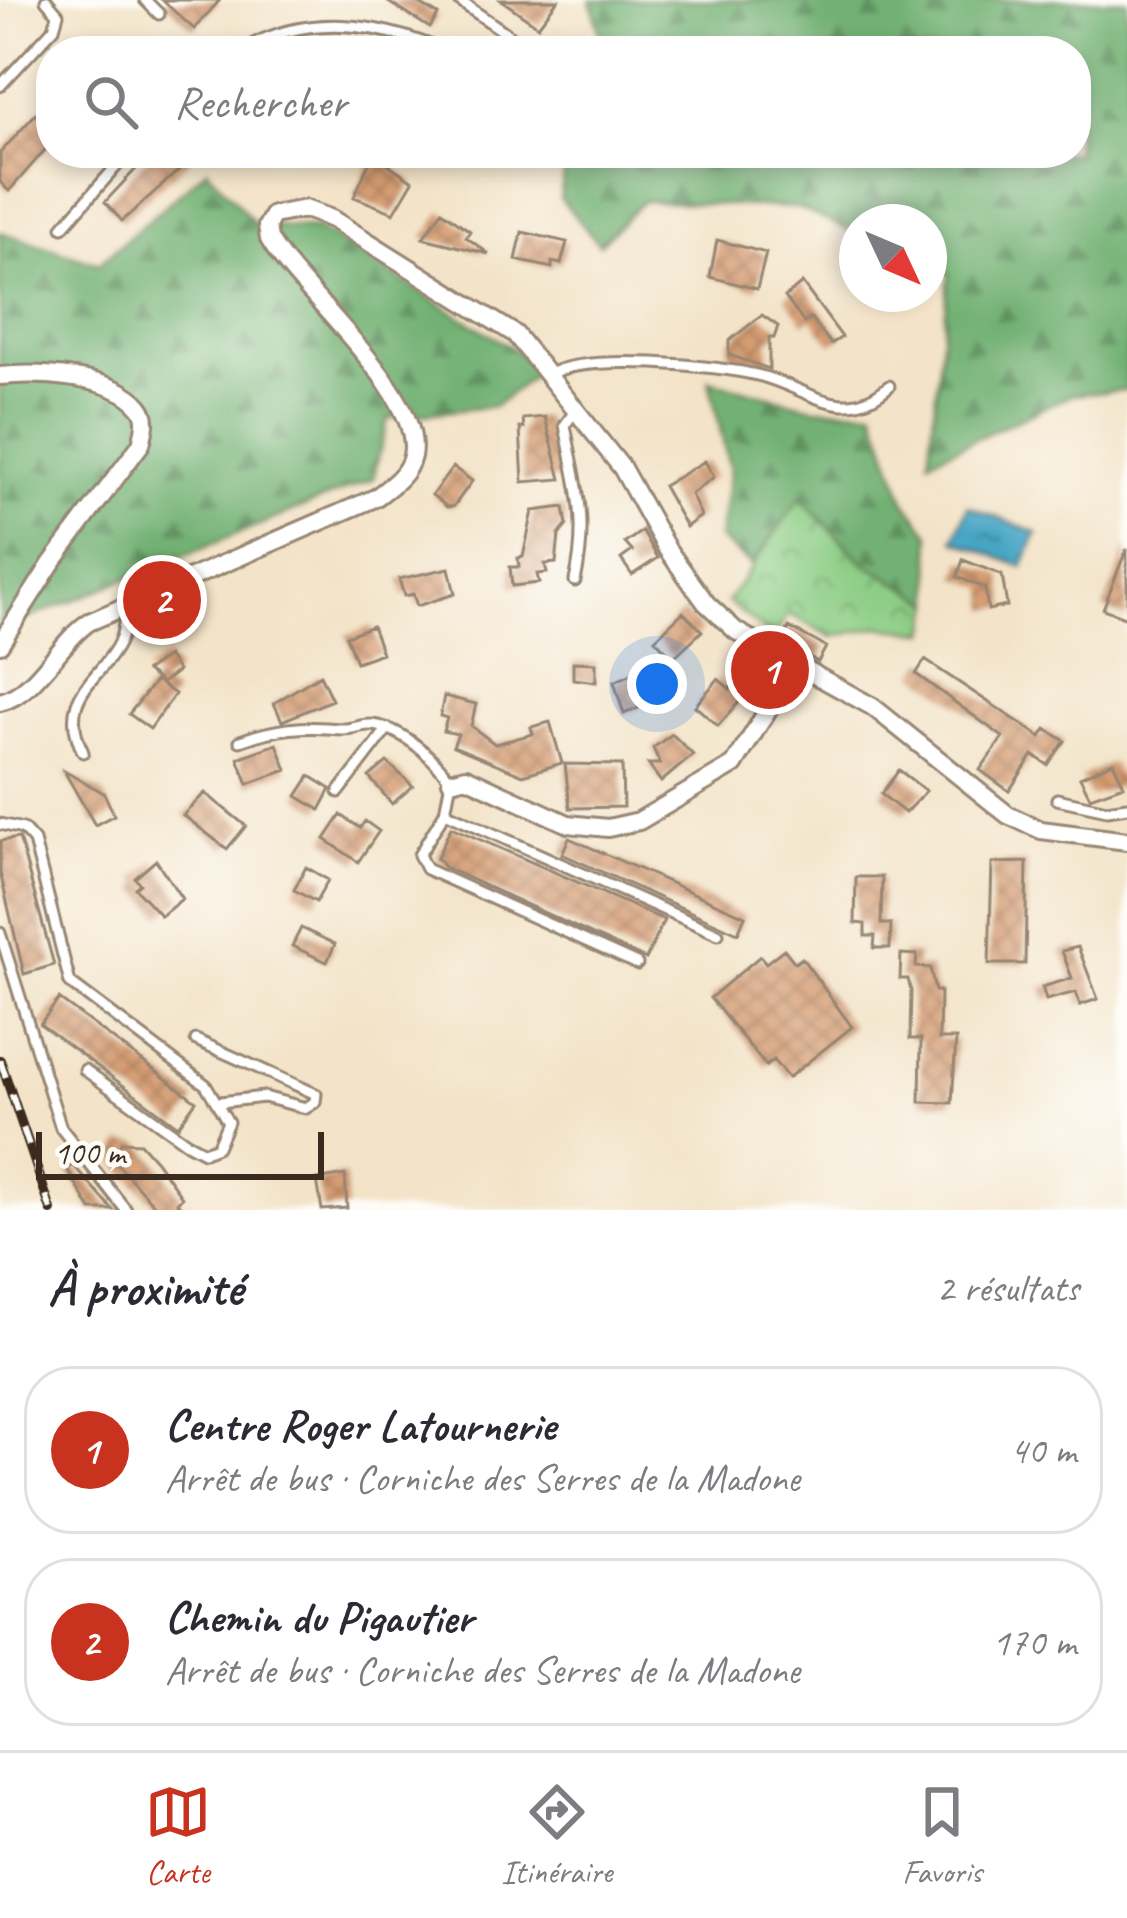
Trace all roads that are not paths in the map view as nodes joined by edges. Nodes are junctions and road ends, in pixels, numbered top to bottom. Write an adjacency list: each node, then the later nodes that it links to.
1 (46, 0): 5 (lane)
2 (145, 0): 4 (lane)
3 (458, 0): 8 (lane)
4 (160, 14)
5 (47, 36)
6 (282, 36): 7 (lane)
7 (401, 36)
8 (510, 36)
9 (36, 47): 10 (lane)
10 (0, 86)
11 (115, 168): 12 (lane)
12 (63, 227)
13 (550, 374): 15 (lane); 16 (street); 18 (street)
14 (0, 376): 19 (street)
15 (890, 386)
16 (575, 411): 17 (lane); 20 (street)
17 (575, 581)
18 (123, 605): 21 (street); 24 (lane)
19 (0, 644)
20 (796, 664): 25 (street); 31 (street)
21 (0, 702)
22 (385, 732): 23 (lane); 25 (lane); 26 (lane)
23 (240, 741)
24 (83, 752)
25 (451, 781): 29 (lane)
26 (339, 792)
27 (1057, 799): 28 (lane)
28 (1127, 807)
29 (445, 812): 33 (lane); 34 (lane)
30 (0, 824): 37 (lane)
31 (1127, 841)
32 (0, 933): 38 (lane)
33 (718, 934)
34 (637, 964)
35 (196, 1040): 37 (lane)
36 (86, 1070): 37 (lane)
37 (220, 1102)
38 (126, 1210)

